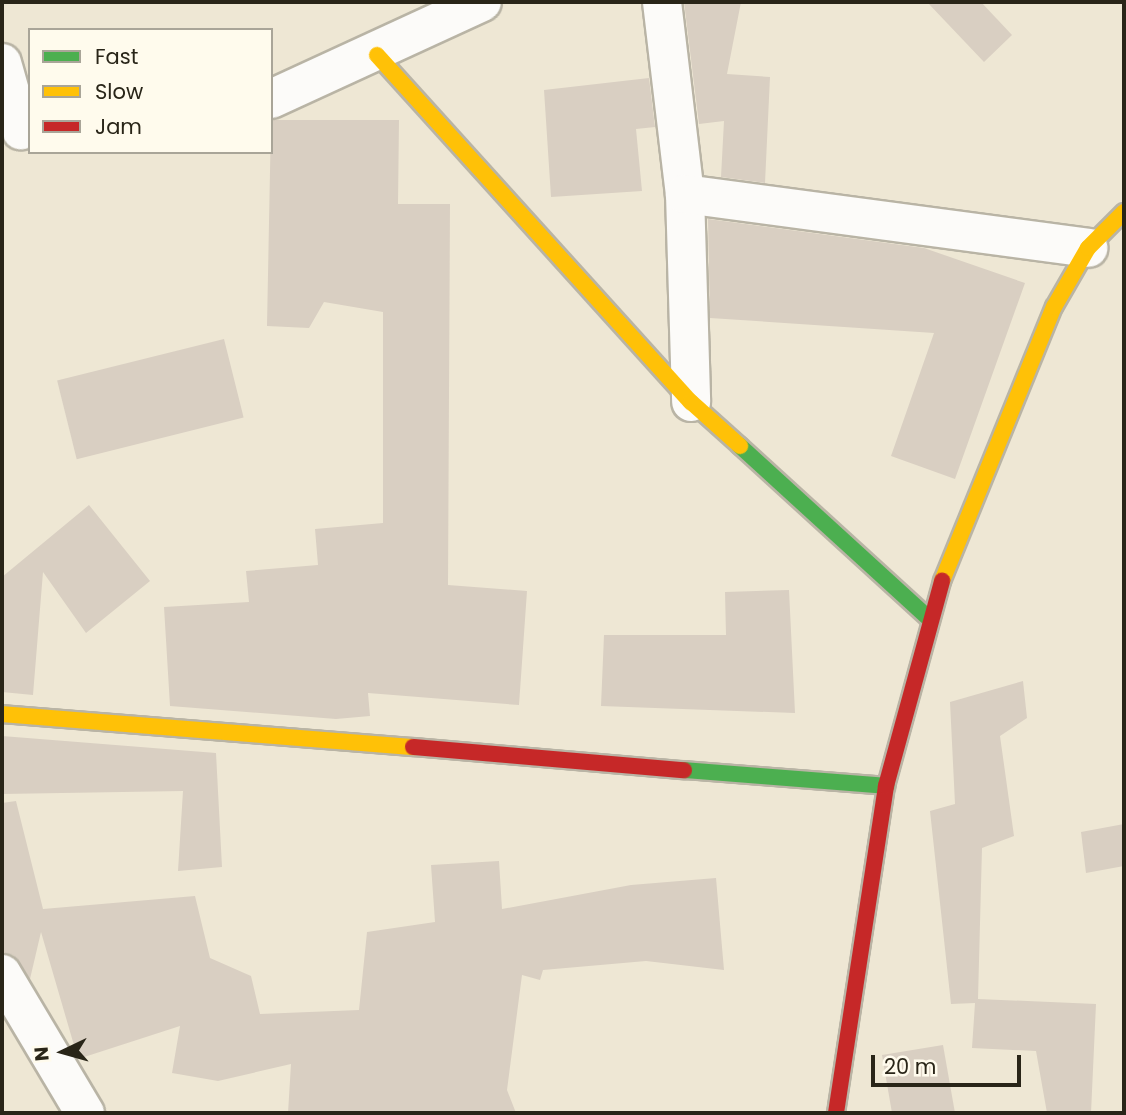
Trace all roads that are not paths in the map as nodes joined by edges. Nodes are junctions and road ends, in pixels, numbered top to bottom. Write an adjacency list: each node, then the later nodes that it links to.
1 (482, 2): 3 (street)
2 (662, 2): 7 (street)
3 (377, 55): 5 (street); 10 (street)
4 (2, 63): 6 (street)
5 (273, 98)
6 (18, 129)
7 (685, 194): 9 (street); 10 (street)
8 (1124, 212): 9 (street)
9 (1088, 248): 11 (street)
10 (691, 402): 11 (street)
11 (927, 617): 13 (street)
12 (2, 714): 13 (street)
13 (886, 786): 16 (street)
14 (2, 974): 15 (street)
15 (85, 1113)
16 (836, 1113)

